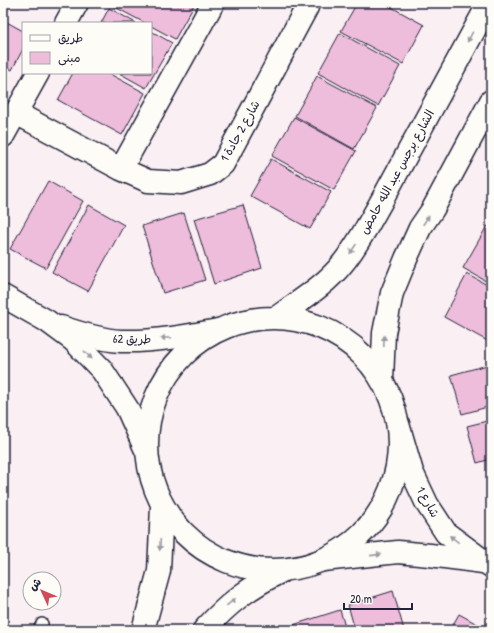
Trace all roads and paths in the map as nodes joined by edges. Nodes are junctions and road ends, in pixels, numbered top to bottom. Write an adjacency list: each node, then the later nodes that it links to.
1 (77, 3): 5 (street)
2 (213, 3): 10 (street)
3 (308, 3): 10 (street, شارع 2 جادة 1)
4 (489, 3): 12 (street, الشارع برجس عبد الله حامض, one-way to 12)
5 (67, 22)
6 (37, 74): 8 (street)
7 (491, 101): 15 (street, one-way to 7)
8 (16, 113): 9 (street); 10 (street, شارع 2 جادة 1)
9 (3, 136)
10 (121, 169)
11 (3, 296): 13 (street, طريق 62)
12 (276, 318): 14 (street); 15 (street)
13 (47, 321): 14 (street, طريق 62, one-way to 13); 17 (street, طريق 62, one-way to 17)
14 (218, 330): 17 (street)
15 (382, 380): 16 (street)
16 (398, 424): 19 (street); 20 (street, شارع 1, one-way to 16)
17 (146, 450): 18 (street)
18 (162, 506): 21 (street); 22 (street, one-way to 22)
19 (323, 560): 20 (street, شارع 1, one-way to 20); 21 (street)
20 (488, 564)
21 (285, 570): 23 (street, one-way to 21)
22 (143, 630)
23 (204, 630)

